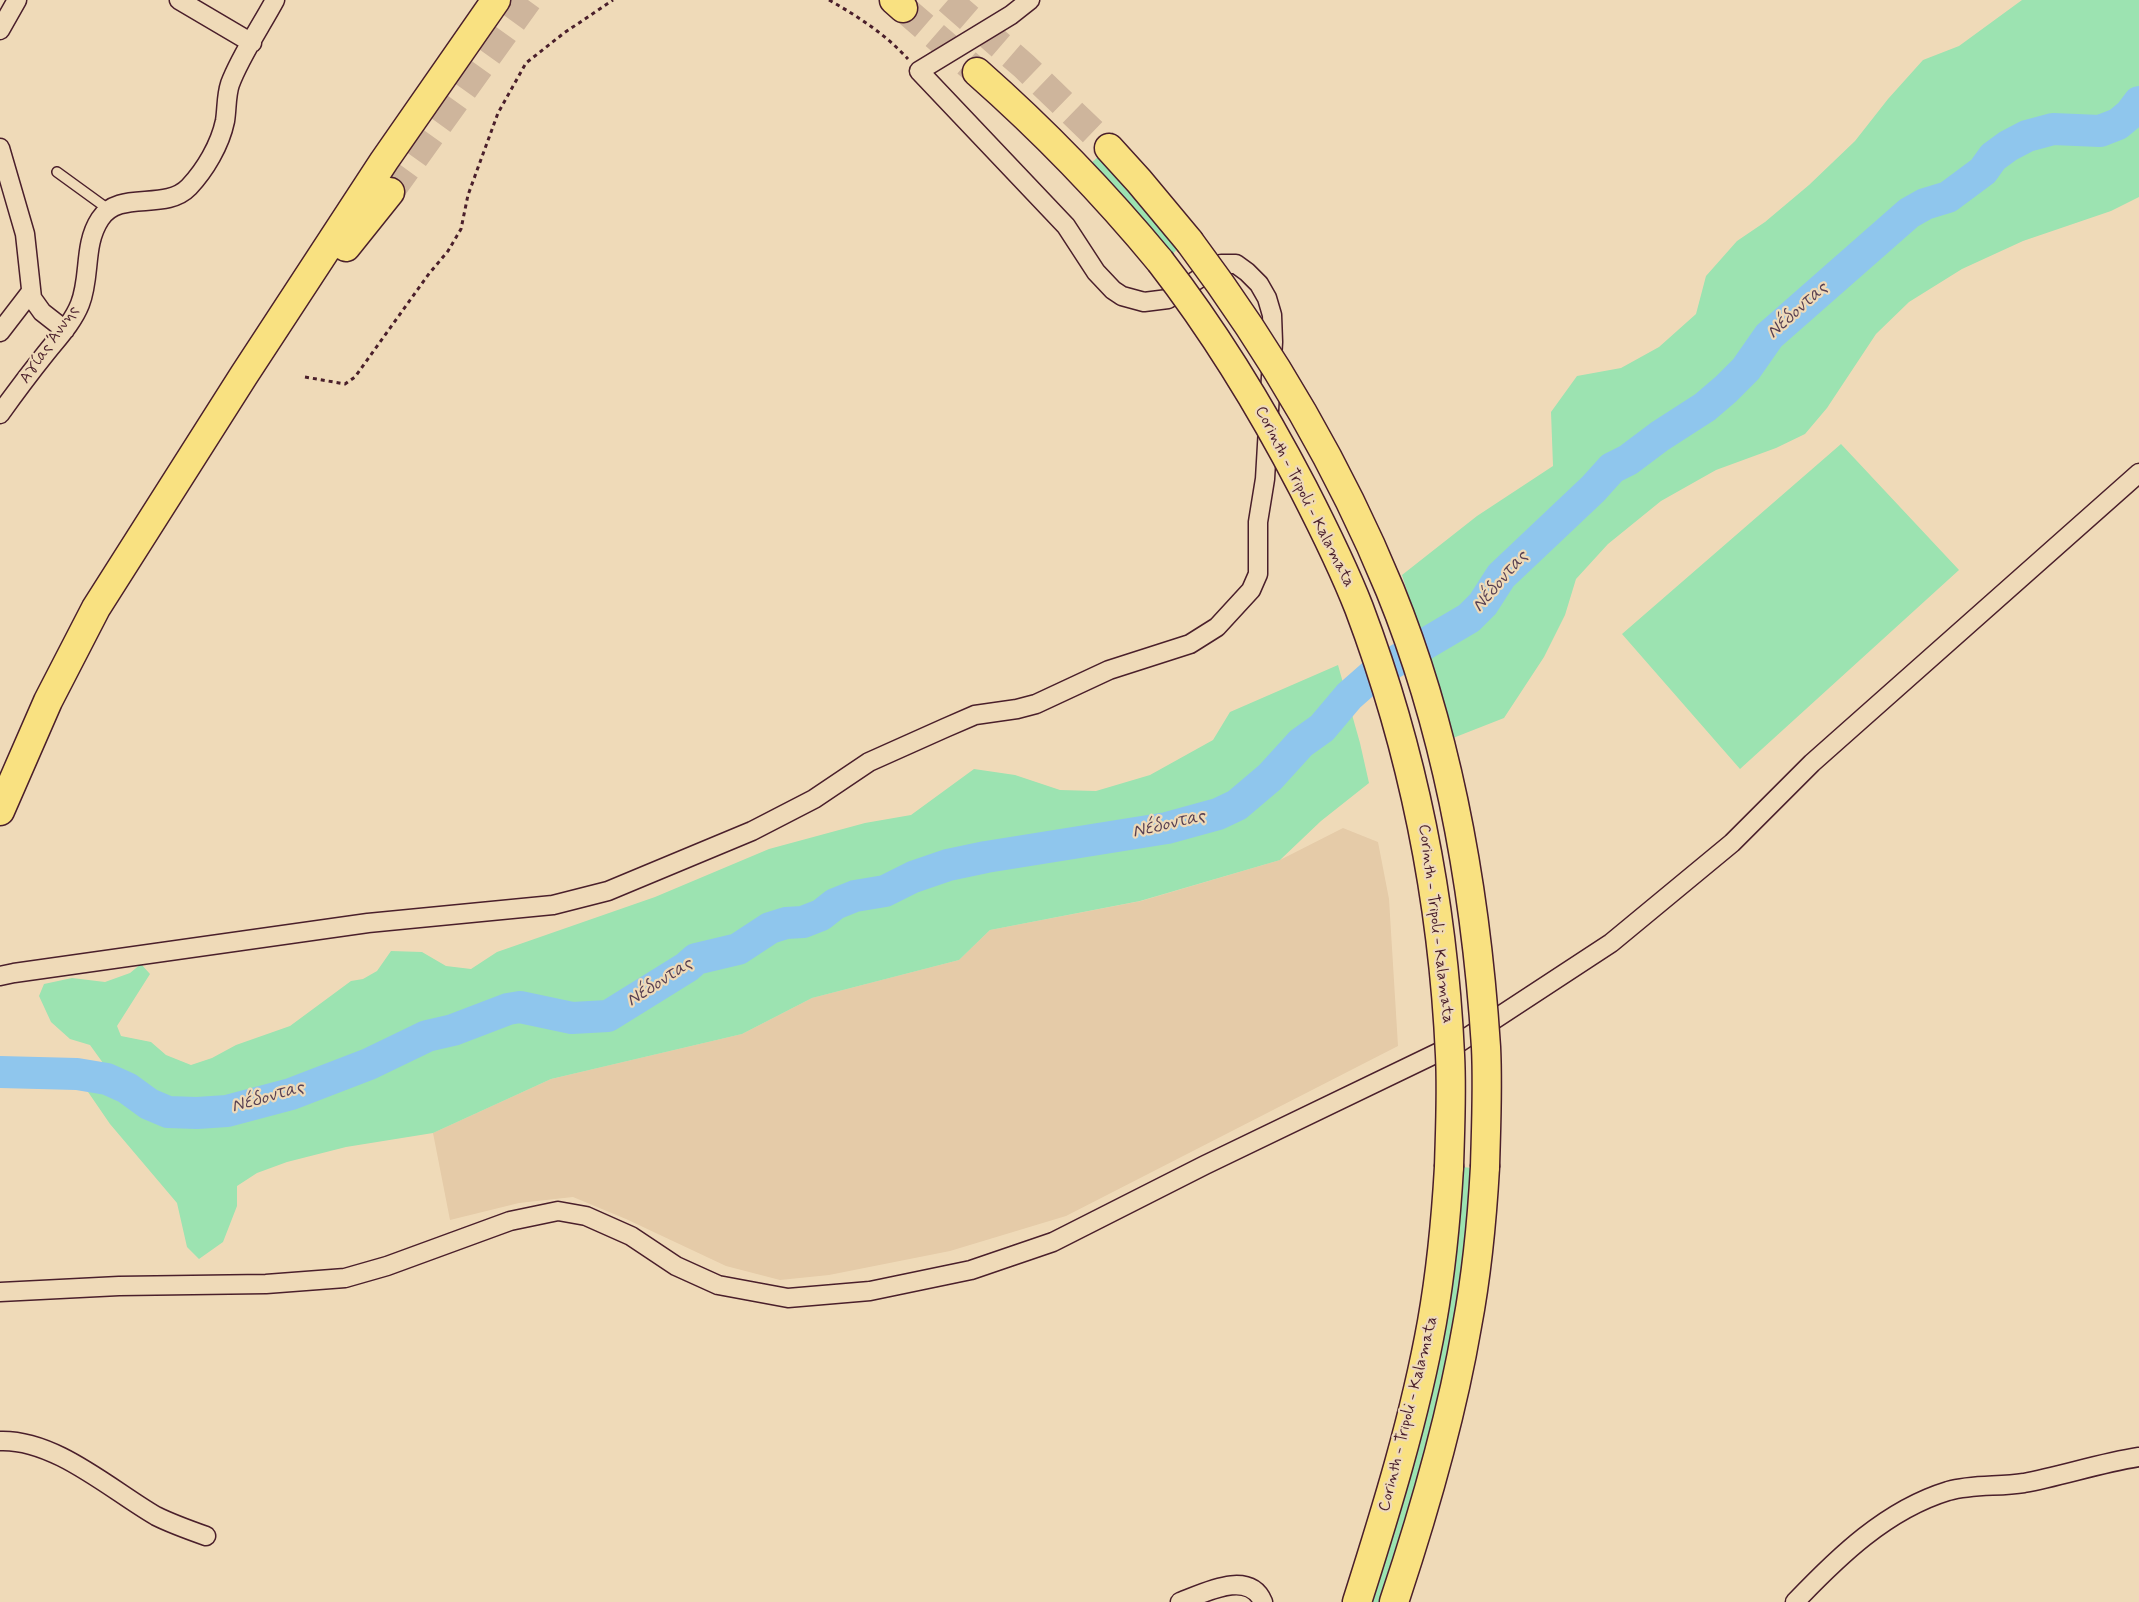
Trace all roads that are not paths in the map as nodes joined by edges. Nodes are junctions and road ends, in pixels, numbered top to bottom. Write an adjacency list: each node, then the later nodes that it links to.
1 (17, 0): 6 (street)
2 (179, 0): 7 (street)
3 (275, 0): 7 (street)
4 (496, 0): 17 (highway)
5 (1030, 0): 21 (street)
6 (0, 30)
7 (252, 44): 13 (street)
8 (977, 72): 28 (highway, Corinth - Tripoli - Kalamata, bridge)
9 (0, 148): 14 (street)
10 (1109, 148): 29 (highway, bridge)
11 (57, 172): 13 (lane)
12 (390, 192): 17 (highway)
13 (108, 209): 15 (street, Αγίας Άννης)
14 (30, 294): 15 (street); 16 (street)
15 (65, 330): 18 (street, Αγίας Άννης)
16 (0, 332)
17 (244, 375): 20 (highway)
18 (0, 414)
19 (2139, 473): 22 (street)
20 (0, 812)
21 (5, 974)
22 (0, 1292)
23 (0, 1442): 25 (street)
24 (2139, 1457): 30 (street)
25 (206, 1536)
26 (1180, 1602): 27 (street)
27 (1263, 1602)
28 (1357, 1602)
29 (1394, 1602)
30 (1795, 1602)

